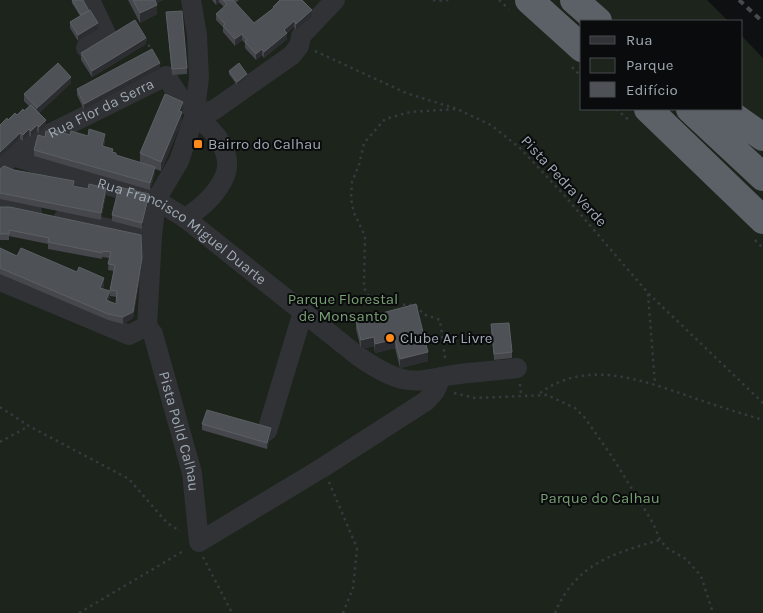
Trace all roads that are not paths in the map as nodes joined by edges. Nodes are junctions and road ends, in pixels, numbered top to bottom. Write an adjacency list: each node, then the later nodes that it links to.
1 (90, 0): 8 (street)
2 (191, 0): 12 (street)
3 (336, 0): 12 (street)
4 (529, 0): 7 (highway)
5 (574, 0): 6 (highway)
6 (597, 20)
7 (580, 46)
8 (86, 48)
9 (649, 110): 19 (highway)
10 (691, 110): 15 (highway)
11 (724, 110): 13 (highway)
12 (195, 111): 14 (street, Rua Flor da Serra); 16 (street); 18 (street, Rua Flor da Serra)
13 (763, 137)
14 (6, 162): 16 (street, Rua Francisco Miguel Duarte)
15 (763, 177)
16 (156, 200): 18 (street, Rua Francisco Miguel Duarte); 20 (street)
17 (0, 206): 20 (street)
18 (185, 218): 22 (street, Rua Francisco Miguel Duarte)
19 (763, 220)
20 (152, 237): 23 (street)
21 (0, 281): 23 (street)
22 (303, 312): 25 (street, Rua Francisco Miguel Duarte); 26 (street)
23 (147, 326): 25 (street, Pista Polld Calhau)
24 (518, 368): 25 (street, Rua Francisco Miguel Duarte)
25 (441, 377)
26 (267, 431)

